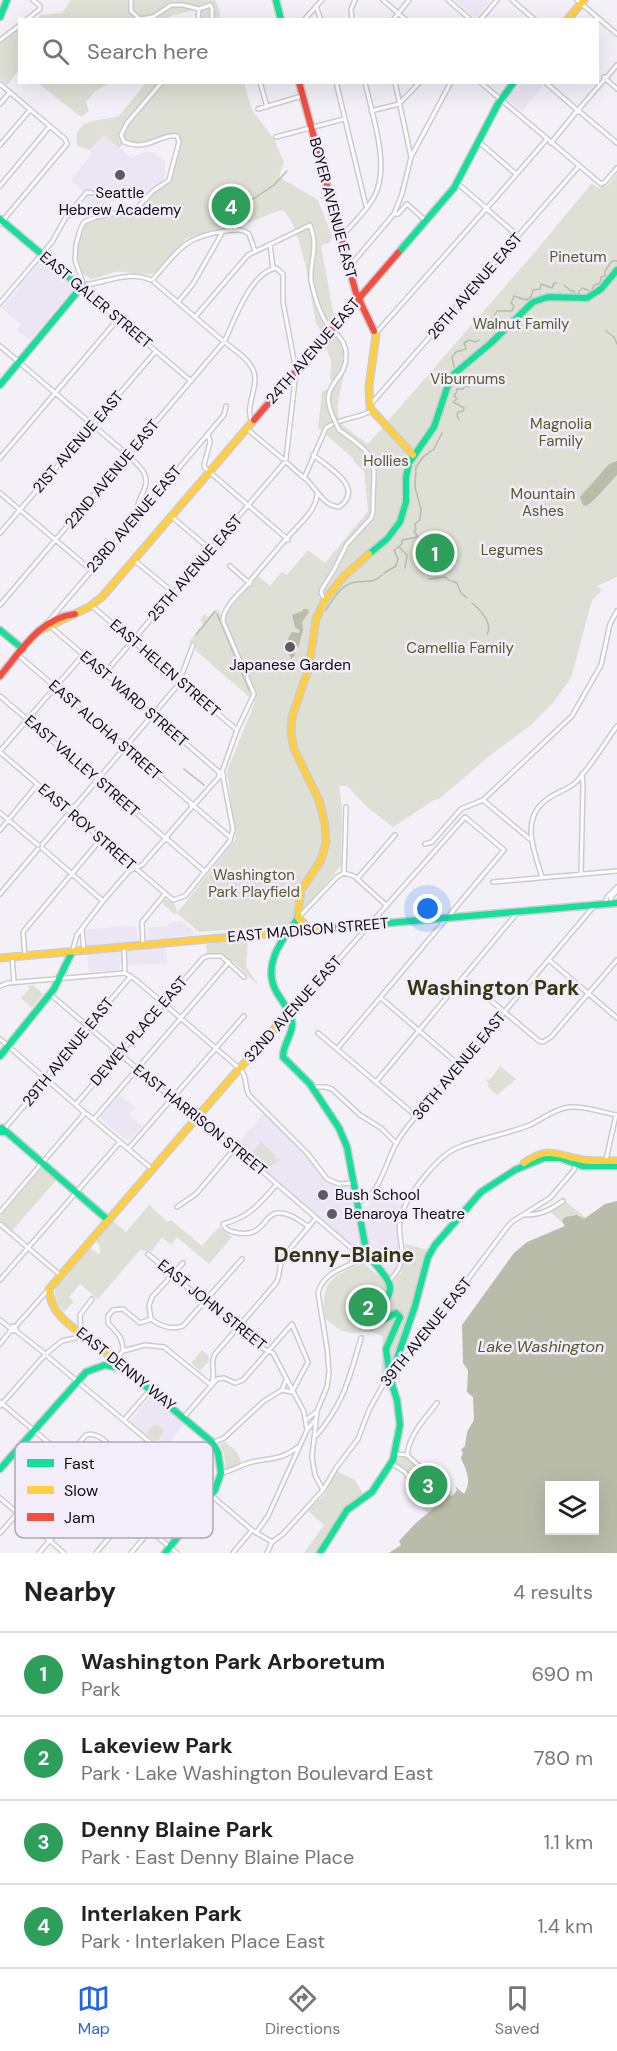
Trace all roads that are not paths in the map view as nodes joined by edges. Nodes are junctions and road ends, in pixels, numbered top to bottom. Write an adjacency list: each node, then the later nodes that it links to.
1 (7, 0): 16 (main road)
2 (33, 0): 17 (street)
3 (131, 0): 18 (street)
4 (276, 0): 22 (main road)
5 (322, 0): 13 (street)
6 (355, 0): 25 (street)
7 (383, 0): 15 (street)
8 (409, 0): 15 (street)
9 (448, 0): 28 (street)
10 (497, 0): 29 (street)
11 (512, 0): 30 (street)
12 (580, 1): 31 (main road); 33 (street)
13 (316, 6): 23 (street); 24 (street)
14 (199, 9): 19 (street); 20 (street); 21 (street)
15 (399, 13): 26 (street); 27 (street)
16 (0, 17)
17 (29, 18)
18 (139, 18)
19 (146, 18)
20 (198, 18)
21 (212, 18)
22 (280, 18)
23 (306, 18)
24 (320, 18)
25 (352, 18)
26 (395, 18)
27 (404, 18)
28 (469, 18)
29 (482, 18)
30 (533, 18)
31 (568, 18)
32 (18, 26): 34 (street)
33 (617, 34)
34 (0, 40)
35 (617, 65): 37 (street)
36 (599, 74): 37 (street)
37 (605, 79): 50 (street); 60 (street)
38 (0, 84): 51 (street)
39 (160, 84): 92 (street)
40 (261, 84): 56 (street)
41 (300, 84): 52 (main road, BOYER AVENUE EAST)
42 (336, 84): 61 (street)
43 (365, 84): 59 (street)
44 (394, 84): 55 (street)
45 (418, 84): 55 (street)
46 (450, 84): 70 (street)
47 (482, 84): 53 (street)
48 (513, 84): 53 (main road, 24TH AVENUE EAST)
49 (547, 84): 60 (street)
50 (617, 89)
51 (10, 92): 54 (street); 58 (street)
52 (303, 96): 56 (street); 63 (main road, BOYER AVENUE EAST)
53 (501, 100): 65 (street); 66 (main road, 24TH AVENUE EAST)
54 (0, 104)
55 (399, 104): 59 (street); 70 (street)
56 (267, 106): 57 (street)
57 (258, 109)
58 (30, 110): 62 (street); 69 (street)
59 (371, 111): 77 (street)
60 (578, 111): 67 (street); 68 (street)
61 (344, 119): 63 (street); 77 (street)
62 (50, 126): 75 (street); 81 (street)
63 (312, 128): 64 (street); 84 (main road, BOYER AVENUE EAST)
64 (276, 137)
65 (547, 139): 67 (street); 73 (street)
66 (478, 142): 73 (street); 74 (main road, 24TH AVENUE EAST)
67 (551, 143): 71 (street)
68 (617, 143)
69 (0, 145)
70 (411, 157): 79 (street)
71 (579, 166): 72 (street); 83 (street, 26TH AVENUE EAST)
72 (617, 168)
73 (516, 174): 78 (street)
74 (457, 183): 78 (street); 80 (main road, 24TH AVENUE EAST)
75 (0, 186)
76 (92, 193): 87 (street)
77 (367, 207): 84 (street)
78 (486, 209): 83 (street); 99 (street)
79 (394, 214): 80 (street); 88 (street)
80 (426, 221): 93 (main road, 24TH AVENUE EAST)
81 (1, 222): 87 (main road, EAST GALER STREET)
82 (223, 232): 86 (street); 91 (street); 94 (street)
83 (518, 236): 109 (street, 26TH AVENUE EAST)
84 (341, 237): 88 (main road, BOYER AVENUE EAST)
85 (270, 244): 86 (street); 89 (street); 98 (street)
86 (255, 251): 96 (street)
87 (42, 255): 92 (main road, EAST GALER STREET); 95 (street)
88 (349, 267): 93 (main road, BOYER AVENUE EAST)
89 (273, 268): 100 (street, 22ND AVENUE EAST); 104 (street)
90 (617, 270): 116 (main road)
91 (153, 280): 92 (street); 94 (street)
92 (83, 285): 97 (street, EAST GALER STREET); 103 (main road)
93 (358, 299): 98 (main road, 24TH AVENUE EAST); 99 (main road, BOYER AVENUE EAST)
94 (178, 302): 96 (street)
95 (0, 303)
96 (195, 316): 100 (street)
97 (118, 319): 102 (street, EAST GALER STREET); 107 (street)
98 (332, 329): 104 (main road, 24TH AVENUE EAST); 136 (street, bridge)
99 (376, 333): 109 (main road)
100 (224, 341): 105 (street, 22ND AVENUE EAST); 110 (street)
101 (0, 346): 103 (street)
102 (156, 351): 105 (street, EAST GALER STREET); 111 (street, 21ST AVENUE EAST)
103 (19, 362): 106 (main road); 107 (street)
104 (296, 371): 110 (main road, 24TH AVENUE EAST); 118 (street)
105 (191, 381): 115 (street, 22ND AVENUE EAST)
106 (0, 384)
107 (56, 393): 111 (street); 117 (street)
108 (226, 406): 113 (street, 23RD AVENUE EAST)
109 (370, 408): 114 (street, 26TH AVENUE EAST); 116 (main road)
110 (252, 422): 112 (main road, 24TH AVENUE EAST)
111 (93, 424): 115 (street); 124 (street, 21ST AVENUE EAST)
112 (247, 429): 118 (street); 119 (main road, 24TH AVENUE EAST)
113 (208, 434): 119 (street); 125 (street, 23RD AVENUE EAST)
114 (314, 454): 120 (street, 26TH AVENUE EAST); 122 (street)
115 (128, 455): 125 (street); 129 (street, 22ND AVENUE EAST)
116 (413, 455): 136 (main road)
117 (0, 458)
118 (285, 461): 120 (street); 123 (street, 25TH AVENUE EAST)
119 (210, 472): 123 (street); 126 (main road, 24TH AVENUE EAST)
120 (305, 477): 122 (street)
121 (0, 493): 124 (street)
122 (317, 494): 128 (street)
123 (248, 506): 128 (street); 130 (street, 25TH AVENUE EAST)
124 (20, 509): 127 (street, 21ST AVENUE EAST); 129 (street)
125 (138, 515): 133 (street, 23RD AVENUE EAST)
126 (171, 516): 130 (street); 131 (main road, 24TH AVENUE EAST)
127 (0, 533)
128 (286, 538): 134 (street)
129 (56, 540): 133 (street); 137 (street, 22ND AVENUE EAST)
130 (211, 550): 135 (street, 25TH AVENUE EAST)
131 (134, 560): 135 (street); 138 (main road, 24TH AVENUE EAST)
132 (230, 566): 134 (street)
133 (91, 570): 140 (street, 23RD AVENUE EAST)
134 (248, 582): 154 (street)
135 (174, 593): 142 (street, 25TH AVENUE EAST)
136 (325, 600): 193 (main road)
137 (0, 605)
138 (92, 606): 140 (main road); 142 (street, EAST HELEN STREET)
139 (617, 611): 162 (street)
140 (49, 623): 144 (main road, 23RD AVENUE EAST); 145 (street, EAST WARD STREET)
141 (0, 630): 144 (main road, EAST ALOHA STREET)
142 (132, 641): 146 (street, 25TH AVENUE EAST); 148 (street, EAST HELEN STREET)
143 (193, 645): 148 (street)
144 (20, 652): 147 (main road, 23RD AVENUE EAST); 149 (street, EAST ALOHA STREET)
145 (83, 655): 146 (street, EAST WARD STREET); 149 (street)
146 (105, 673): 151 (street, EAST WARD STREET)
147 (0, 676)
148 (180, 681): 151 (street); 154 (street, EAST HELEN STREET)
149 (56, 687): 152 (street); 155 (street, EAST ALOHA STREET)
150 (0, 696): 152 (street, EAST VALLEY STREET)
151 (153, 715): 155 (street); 157 (street, EAST WARD STREET)
152 (28, 720): 156 (street); 160 (street, EAST VALLEY STREET)
153 (617, 726): 158 (street)
154 (238, 730): 157 (street)
155 (126, 748): 160 (street); 163 (street, EAST ALOHA STREET)
156 (0, 752): 161 (street, EAST ROY STREET)
157 (221, 772): 159 (street)
158 (582, 774): 173 (street); 180 (street)
159 (221, 777): 163 (street); 170 (street)
160 (97, 780): 165 (street); 171 (street, EAST VALLEY STREET)
161 (38, 785): 165 (street, EAST ROY STREET); 167 (street)
162 (483, 800): 173 (street); 174 (street)
163 (193, 806): 170 (street, EAST ALOHA STREET); 171 (street)
164 (346, 807): 179 (street)
165 (70, 812): 172 (street, EAST ROY STREET); 175 (street)
166 (0, 813): 167 (street)
167 (9, 820): 168 (street); 175 (street)
168 (0, 830)
169 (395, 835): 183 (street)
170 (230, 837): 178 (street)
171 (165, 838): 176 (street); 178 (street, EAST VALLEY STREET)
172 (101, 839): 176 (street, EAST ROY STREET); 181 (street)
173 (531, 840): 182 (street)
174 (425, 844)
175 (40, 847): 181 (street); 186 (street)
176 (135, 868): 187 (street, EAST ROY STREET); 188 (street)
177 (617, 871): 180 (street)
178 (205, 872): 187 (street, EAST ROY STREET)
179 (344, 873): 183 (street); 193 (street)
180 (580, 873): 182 (street)
181 (72, 874): 188 (street); 205 (street)
182 (542, 877): 184 (street)
183 (357, 879): 191 (street)
184 (493, 882)
185 (617, 889): 189 (street)
186 (0, 894)
187 (165, 894): 200 (street)
188 (104, 901): 196 (street)
189 (611, 903): 190 (main road, EAST MADISON STREET)
190 (595, 905): 192 (main road, EAST MADISON STREET); 208 (street, 36TH AVENUE EAST)
191 (387, 906): 194 (street, 32ND AVENUE EAST); 195 (street, 32ND AVENUE EAST)
192 (518, 912): 194 (main road, EAST MADISON STREET); 214 (street)
193 (298, 918): 197 (main road); 198 (main road)
194 (447, 918): 195 (main road, EAST MADISON STREET); 220 (street)
195 (370, 924): 197 (main road, EAST MADISON STREET); 222 (street, 32ND AVENUE EAST)
196 (82, 927): 203 (street); 204 (street)
197 (311, 930): 198 (main road, EAST MADISON STREET)
198 (287, 932): 199 (main road, EAST MADISON STREET); 201 (main road)
199 (268, 934): 200 (main road, EAST MADISON STREET); 201 (main road)
200 (143, 945): 202 (main road, EAST MADISON STREET)
201 (277, 946): 222 (main road)
202 (124, 947): 203 (main road, EAST MADISON STREET); 211 (street)
203 (84, 951): 204 (main road, EAST MADISON STREET)
204 (72, 952): 205 (main road, EAST MADISON STREET); 215 (main road)
205 (25, 956): 206 (main road, EAST MADISON STREET)
206 (12, 957): 207 (main road, EAST MADISON STREET); 216 (street)
207 (0, 958)
208 (549, 960): 218 (street); 223 (street, 36TH AVENUE EAST)
209 (617, 960): 218 (street)
210 (229, 962): 213 (street); 221 (street, DEWEY PLACE EAST); 225 (street)
211 (125, 973): 212 (street); 215 (street)
212 (131, 976): 221 (street); 227 (street, 29TH AVENUE EAST)
213 (244, 977)
214 (465, 978): 223 (street); 228 (street)
215 (60, 979): 216 (street); 219 (main road)
216 (14, 982): 217 (street)
217 (0, 986)
218 (588, 993): 223 (street); 226 (street)
219 (50, 994): 227 (street, EAST HARRISON STREET); 231 (main road)
220 (381, 998): 228 (street); 233 (street)
221 (164, 1003): 225 (street); 234 (street, DEWEY PLACE EAST)
222 (289, 1012): 237 (main road, 32ND AVENUE EAST); 241 (main road)
223 (505, 1012): 236 (street, 36TH AVENUE EAST)
224 (244, 1016): 232 (street)
225 (181, 1017): 232 (street); 238 (street)
226 (617, 1017)
227 (88, 1027): 234 (street, EAST HARRISON STREET); 239 (street, 29TH AVENUE EAST)
228 (420, 1031): 236 (street); 240 (street)
229 (318, 1033): 233 (street)
230 (0, 1039): 231 (street)
231 (8, 1046): 235 (main road); 239 (street)
232 (216, 1048): 237 (street); 242 (street)
233 (337, 1049): 240 (street)
234 (120, 1054): 238 (street, EAST HARRISON STREET); 243 (street, DEWEY PLACE EAST)
235 (0, 1056)
236 (460, 1065): 246 (street, 36TH AVENUE EAST)
237 (239, 1068): 247 (main road, 32ND AVENUE EAST); 261 (street)
238 (137, 1069): 242 (street, EAST HARRISON STREET); 248 (street)
239 (46, 1078): 243 (street); 249 (street, 29TH AVENUE EAST)
240 (376, 1082): 246 (street)
241 (312, 1087): 251 (street); 261 (main road)
242 (172, 1099): 247 (street, EAST HARRISON STREET); 253 (street)
243 (76, 1104): 244 (street)
244 (85, 1113): 248 (street); 256 (street)
245 (617, 1115): 254 (street); 285 (street)
246 (416, 1116): 251 (street, 36TH AVENUE EAST)
247 (195, 1118): 252 (street, EAST HARRISON STREET); 259 (main road, 32ND AVENUE EAST)
248 (94, 1119): 250 (street)
249 (2, 1130): 256 (main road)
250 (120, 1142): 253 (street); 263 (street)
251 (396, 1143): 265 (street, 36TH AVENUE EAST)
252 (235, 1148): 262 (street, EAST HARRISON STREET); 266 (street)
253 (128, 1149): 259 (street)
254 (606, 1160): 255 (main road); 260 (main road)
255 (617, 1161)
256 (42, 1163): 263 (main road); 267 (street)
257 (576, 1164): 258 (main road); 260 (main road); 268 (street, 39TH AVENUE EAST)
258 (617, 1166)
259 (152, 1168): 270 (main road, 32ND AVENUE EAST)
260 (514, 1170): 300 (main road)
261 (353, 1183): 265 (main road)
262 (277, 1184): 269 (street, EAST HARRISON STREET); 272 (street)
263 (76, 1192): 270 (main road); 275 (street)
264 (563, 1201): 268 (street)
265 (357, 1203): 273 (main road)
266 (177, 1207)
267 (0, 1212)
268 (523, 1215): 300 (street, 39TH AVENUE EAST)
269 (316, 1218): 272 (street); 274 (street, EAST HARRISON STREET)
270 (108, 1220): 282 (main road, 32ND AVENUE EAST)
271 (0, 1224): 275 (street)
272 (309, 1227): 291 (street)
273 (364, 1246): 274 (street); 279 (main road)
274 (350, 1247): 276 (street, EAST HARRISON STREET)
275 (28, 1248): 282 (street); 284 (street)
276 (354, 1251): 279 (street, EAST HARRISON STREET); 281 (street)
277 (148, 1254): 283 (street, EAST JOHN STREET)
278 (242, 1259): 288 (street)
279 (367, 1260): 281 (street); 285 (main road)
280 (183, 1263): 283 (street)
281 (351, 1264): 309 (street)
282 (60, 1274): 286 (main road, 32ND AVENUE EAST)
283 (172, 1274): 288 (street, EAST JOHN STREET); 289 (street)
284 (0, 1280)
285 (389, 1281): 300 (main road)
286 (49, 1288): 292 (street); 293 (main road, EAST DENNY WAY)
287 (92, 1299): 293 (street)
288 (205, 1302): 289 (street); 291 (street, EAST JOHN STREET)
289 (152, 1319): 296 (street)
290 (0, 1320): 292 (street)
291 (236, 1328): 297 (street, EAST JOHN STREET); 303 (street)
292 (13, 1329): 295 (street); 298 (street)
293 (81, 1333): 298 (street); 299 (main road, EAST DENNY WAY)
294 (361, 1338): 316 (street)
295 (0, 1344)
296 (123, 1351): 299 (street); 303 (street)
297 (268, 1351): 301 (street, EAST JOHN STREET); 303 (street); 306 (street)
298 (46, 1355): 302 (street); 308 (street)
299 (116, 1363): 302 (main road); 304 (main road, EAST DENNY WAY)
300 (390, 1378): 326 (main road); 331 (street, 39TH AVENUE EAST)
301 (286, 1380): 305 (street); 306 (street, EAST JOHN STREET)
302 (77, 1381): 312 (street); 314 (main road)
303 (211, 1385): 310 (street)
304 (151, 1389): 310 (main road, EAST DENNY WAY); 312 (street)
305 (282, 1390): 306 (street); 323 (street)
306 (292, 1392): 313 (street, EAST JOHN STREET)
307 (438, 1403): 327 (street)
308 (1, 1404): 314 (street)
309 (317, 1411): 311 (street); 313 (street)
310 (184, 1417): 322 (main road, EAST DENNY WAY)
311 (317, 1418): 315 (street); 316 (street)
312 (124, 1420): 321 (street)
313 (306, 1420): 315 (street)
314 (34, 1430): 317 (main road); 318 (street)
315 (307, 1430): 324 (street)
316 (315, 1437): 331 (street)
317 (24, 1442)
318 (48, 1442)
319 (81, 1442): 320 (street)
320 (104, 1442)
321 (150, 1442)
322 (211, 1442)
323 (213, 1444): 330 (main road)
324 (299, 1446): 330 (street); 339 (street)
325 (15, 1452): 329 (main road)
326 (395, 1454): 327 (street); 328 (main road)
327 (407, 1455): 328 (street)
328 (391, 1463): 355 (main road)
329 (0, 1469)
330 (221, 1473): 332 (main road)
331 (323, 1490): 346 (street, 39TH AVENUE EAST)
332 (213, 1495)
333 (0, 1498): 335 (street)
334 (213, 1498): 337 (street)
335 (15, 1510)
336 (15, 1516): 338 (street)
337 (252, 1530): 339 (street); 353 (street)
338 (0, 1533)
339 (256, 1533): 346 (street)
340 (48, 1538): 345 (street)
341 (109, 1538): 350 (street)
342 (144, 1538): 351 (street)
343 (157, 1538): 347 (street)
344 (178, 1538): 347 (main road)
345 (50, 1540): 348 (street); 349 (street)
346 (272, 1542): 354 (street)
347 (168, 1550): 352 (street)
348 (39, 1553)
349 (64, 1553)
350 (96, 1553)
351 (131, 1553)
352 (177, 1553)
353 (233, 1553)
354 (267, 1553)
355 (320, 1553)

